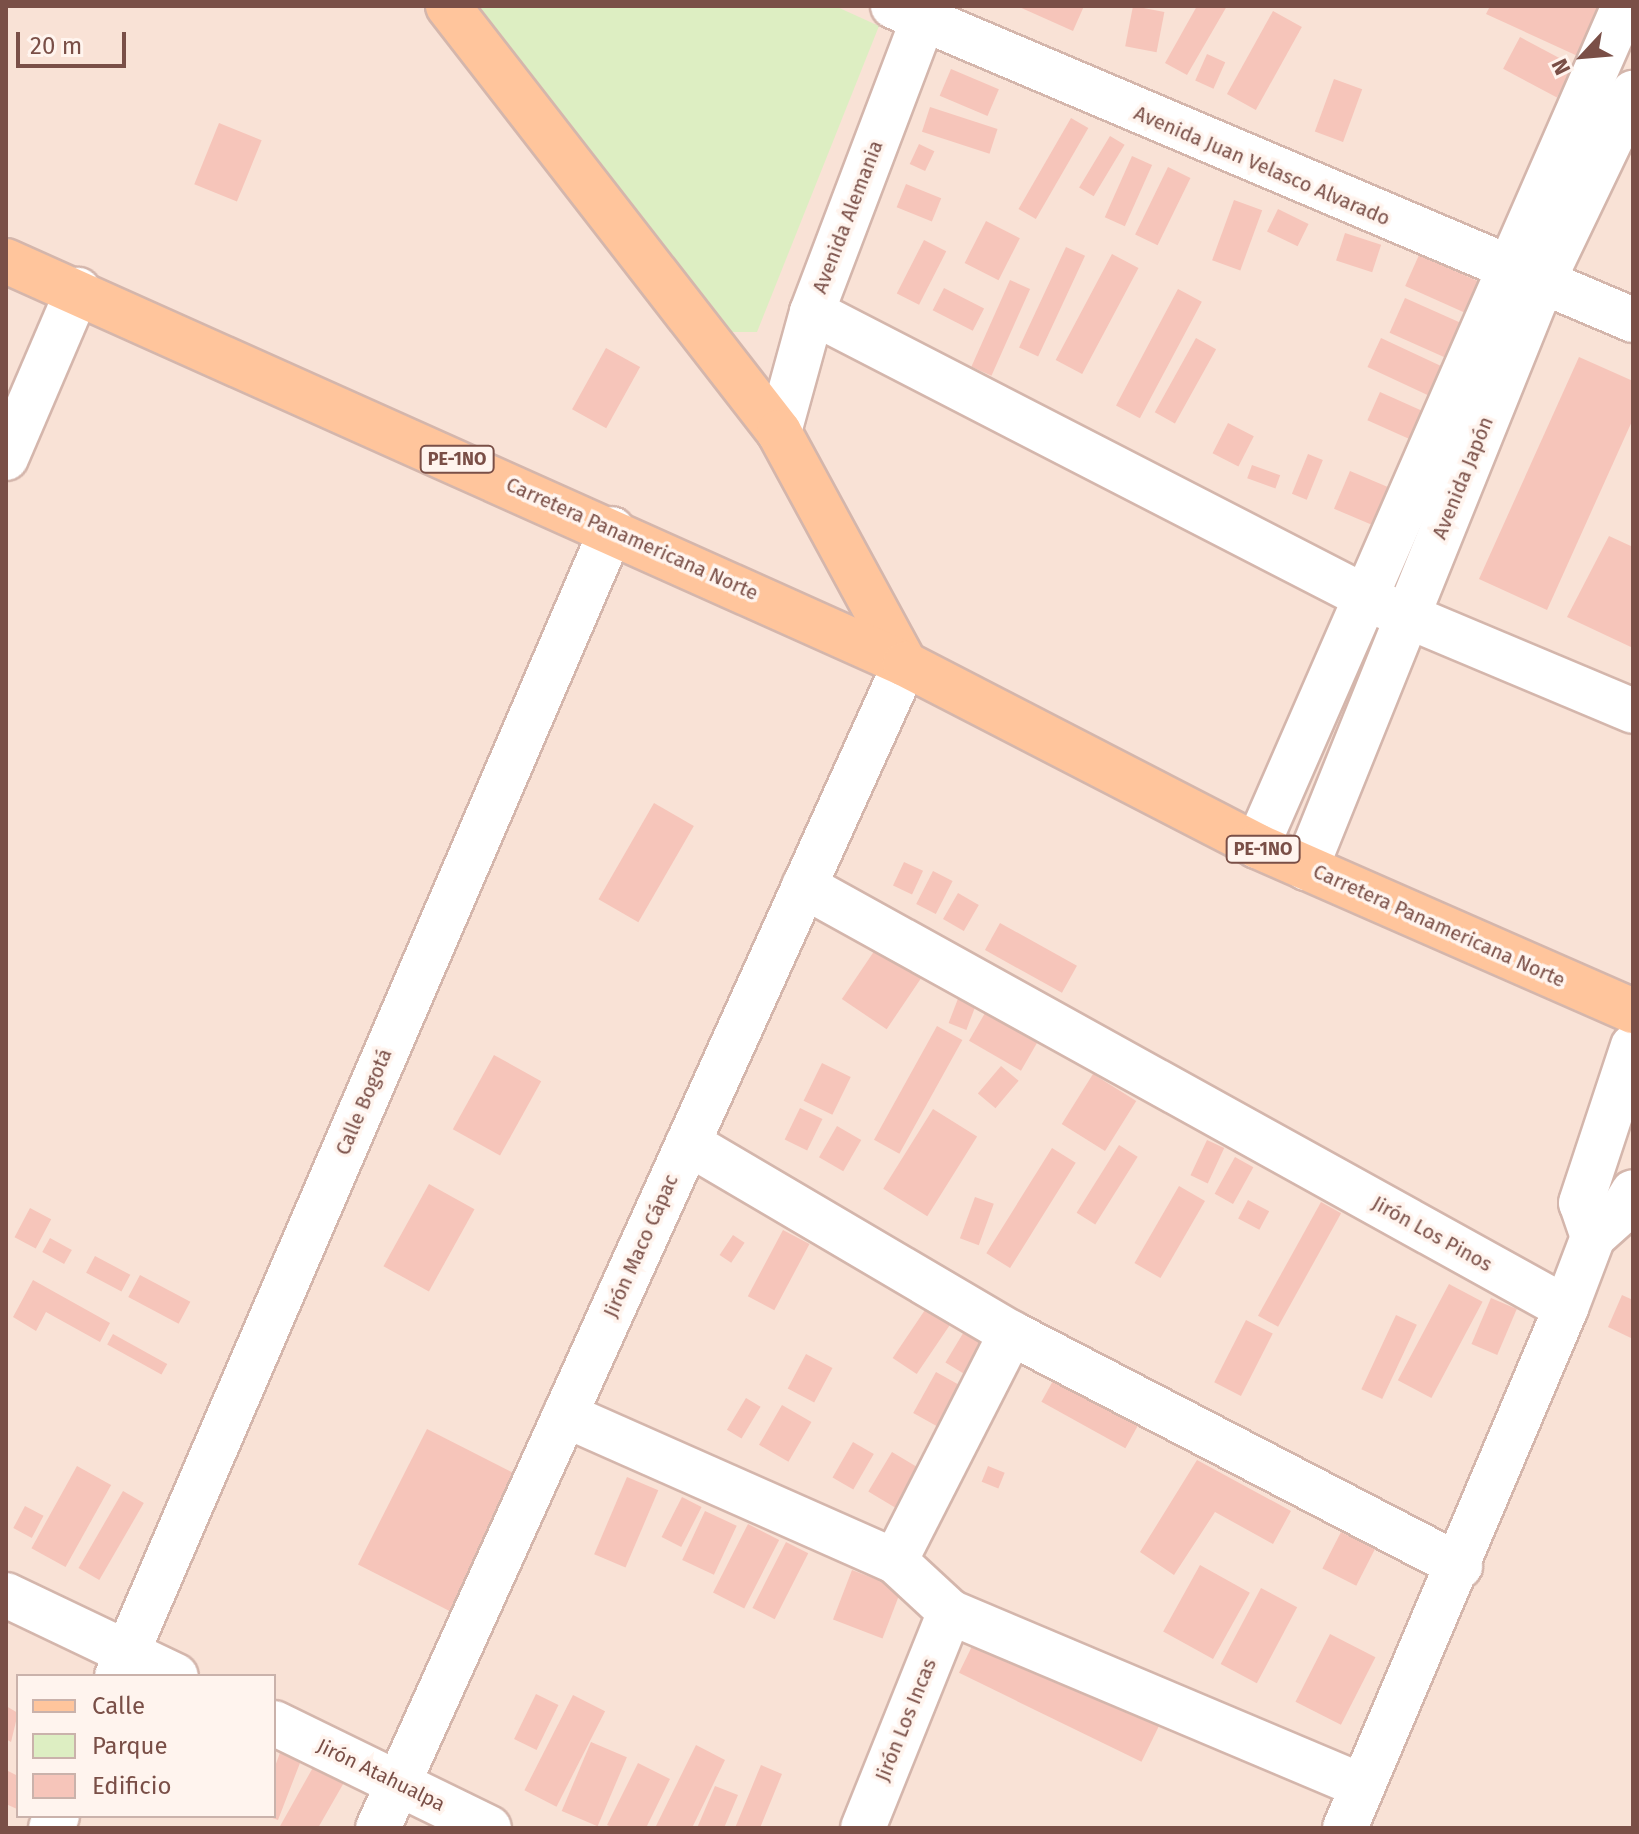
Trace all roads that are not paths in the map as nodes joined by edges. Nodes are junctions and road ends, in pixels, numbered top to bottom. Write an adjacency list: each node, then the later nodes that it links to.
1 (448, 6): 10 (main road)
2 (1624, 6): 6 (street)
3 (915, 11): 6 (street, Avenida Juan Velasco Alvarado); 8 (street, Avenida Alemania)
4 (1633, 93): 6 (street, Avenida Japón)
5 (6, 261): 7 (main road, Carretera Panamericana Norte / PE-1NO)
6 (1525, 277): 9 (street, Avenida Juan Velasco Alvarado); 13 (street); 14 (street, Avenida Japón)
7 (78, 290): 11 (street); 12 (main road, Carretera Panamericana Norte / PE-1NO)
8 (812, 312): 10 (street, Avenida Alemania); 13 (street)
9 (1633, 320)
10 (779, 432): 15 (main road)
11 (7, 453)
12 (612, 529): 15 (main road, Carretera Panamericana Norte / PE-1NO); 32 (street, Calle Bogotá)
13 (1366, 598): 14 (street); 17 (street)
14 (1408, 616): 16 (street); 18 (street, Avenida Japón)
15 (905, 664): 17 (main road, Carretera Panamericana Norte / PE-1NO); 19 (street, Jirón Maco Cápac)
16 (1633, 711)
17 (1257, 846): 18 (main road, Carretera Panamericana Norte / PE-1NO)
18 (1306, 868): 20 (main road, Carretera Panamericana Norte / PE-1NO)
19 (804, 886): 22 (street, Jirón Maco Cápac); 25 (street, Jirón Los Pinos)
20 (1633, 1011)
21 (1633, 1046): 24 (street)
22 (688, 1143): 26 (street); 27 (street, Jirón Maco Cápac)
23 (1633, 1192): 24 (street)
24 (1593, 1237): 25 (street)
25 (1566, 1308): 29 (street)
26 (1011, 1333): 28 (street); 29 (street)
27 (565, 1415): 28 (street); 35 (street, Jirón Maco Cápac)
28 (895, 1561): 31 (street)
29 (1460, 1566): 36 (street)
30 (6, 1595): 32 (street)
31 (950, 1612): 36 (street); 39 (street, Jirón Los Incas)
32 (122, 1664): 33 (street)
33 (167, 1674)
34 (276, 1724): 35 (street, Jirón Atahualpa)
35 (398, 1783): 37 (street, Jirón Maco Cápac); 38 (street, Jirón Atahualpa)
36 (1360, 1785): 40 (street)
37 (378, 1828)
38 (489, 1828)
39 (863, 1828)
40 (1345, 1828)

